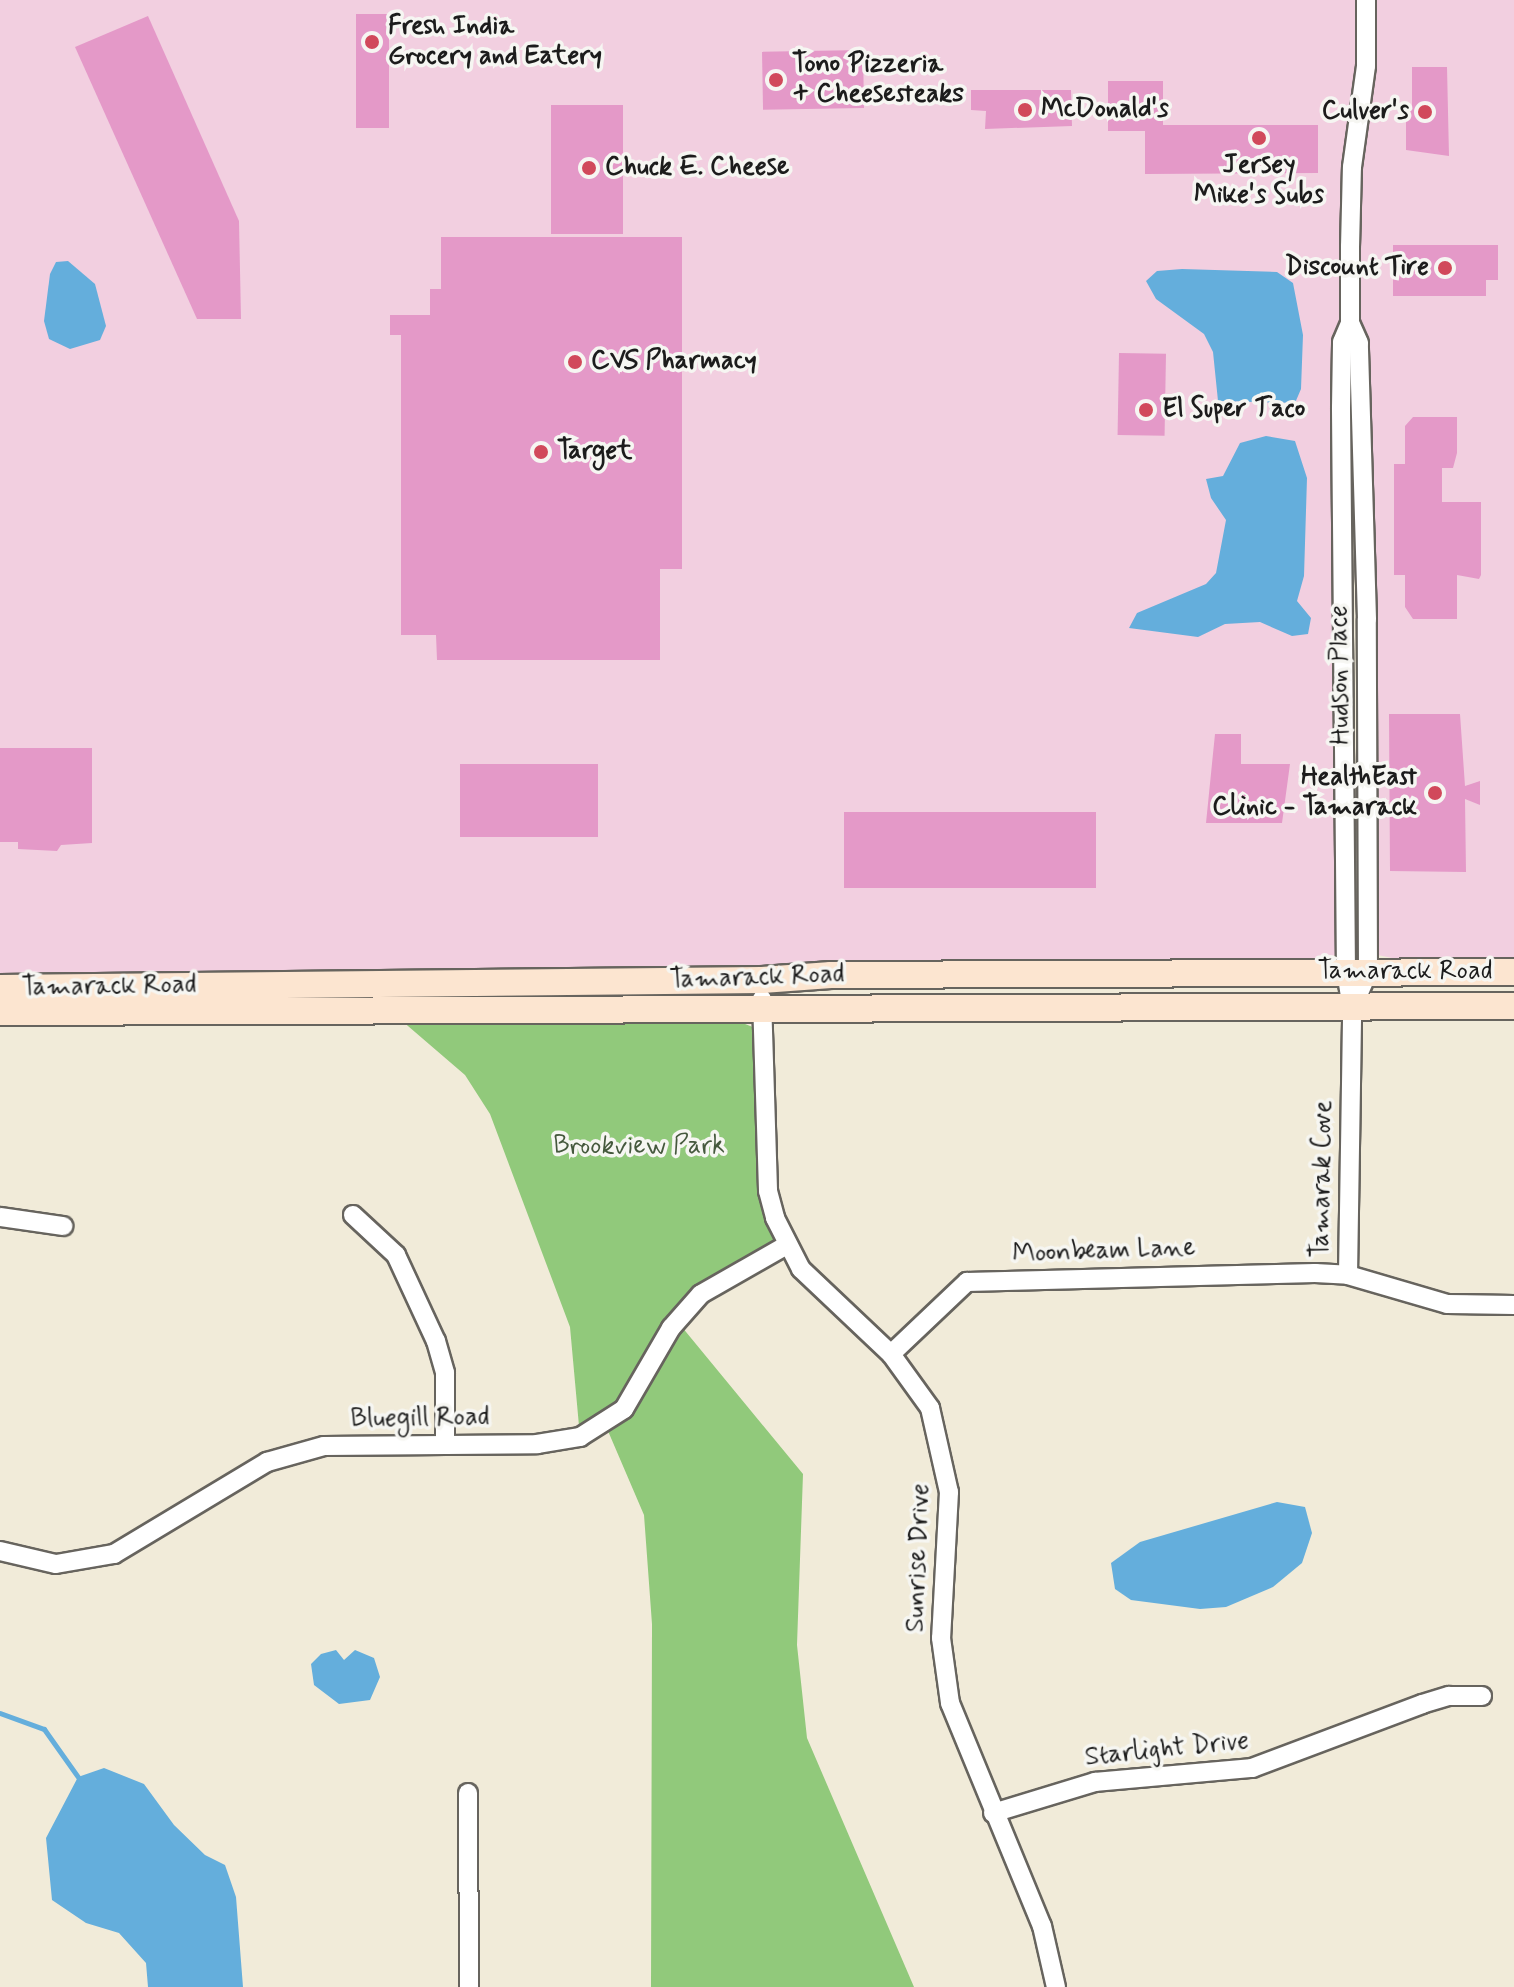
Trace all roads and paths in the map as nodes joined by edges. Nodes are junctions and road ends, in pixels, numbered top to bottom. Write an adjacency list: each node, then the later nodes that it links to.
1 (1366, 0): 2 (street, Hudson Place)
2 (1357, 972): 3 (street, Tamarack Road); 4 (street, Tamarack Road); 8 (street, Hudson Place)
3 (1514, 972)
4 (762, 980): 5 (street, Tamarack Road); 7 (street, Sunrise Drive)
5 (0, 988)
6 (1514, 1006): 8 (street, Tamarack Road)
7 (763, 1009): 8 (street, Tamarack Road); 9 (street, Tamarack Road); 13 (street, Sunrise Drive)
8 (1352, 1009): 14 (street, Tamarak Cove)
9 (0, 1012)
10 (353, 1215): 17 (street)
11 (0, 1217): 12 (street)
12 (63, 1226)
13 (787, 1245): 16 (street, Sunrise Drive); 17 (street, Bluegill Road)
14 (1348, 1275): 15 (street, Tamarak Cove); 16 (street, Moonbeam Lane)
15 (1514, 1305)
16 (891, 1354): 21 (street, Sunrise Drive)
17 (445, 1444): 18 (street, Bluegill Road)
18 (0, 1551)
19 (1482, 1696): 21 (street, Starlight Drive)
20 (468, 1793): 22 (street)
21 (993, 1813): 23 (street, Sunrise Drive)
22 (469, 1987)
23 (1056, 1987)

